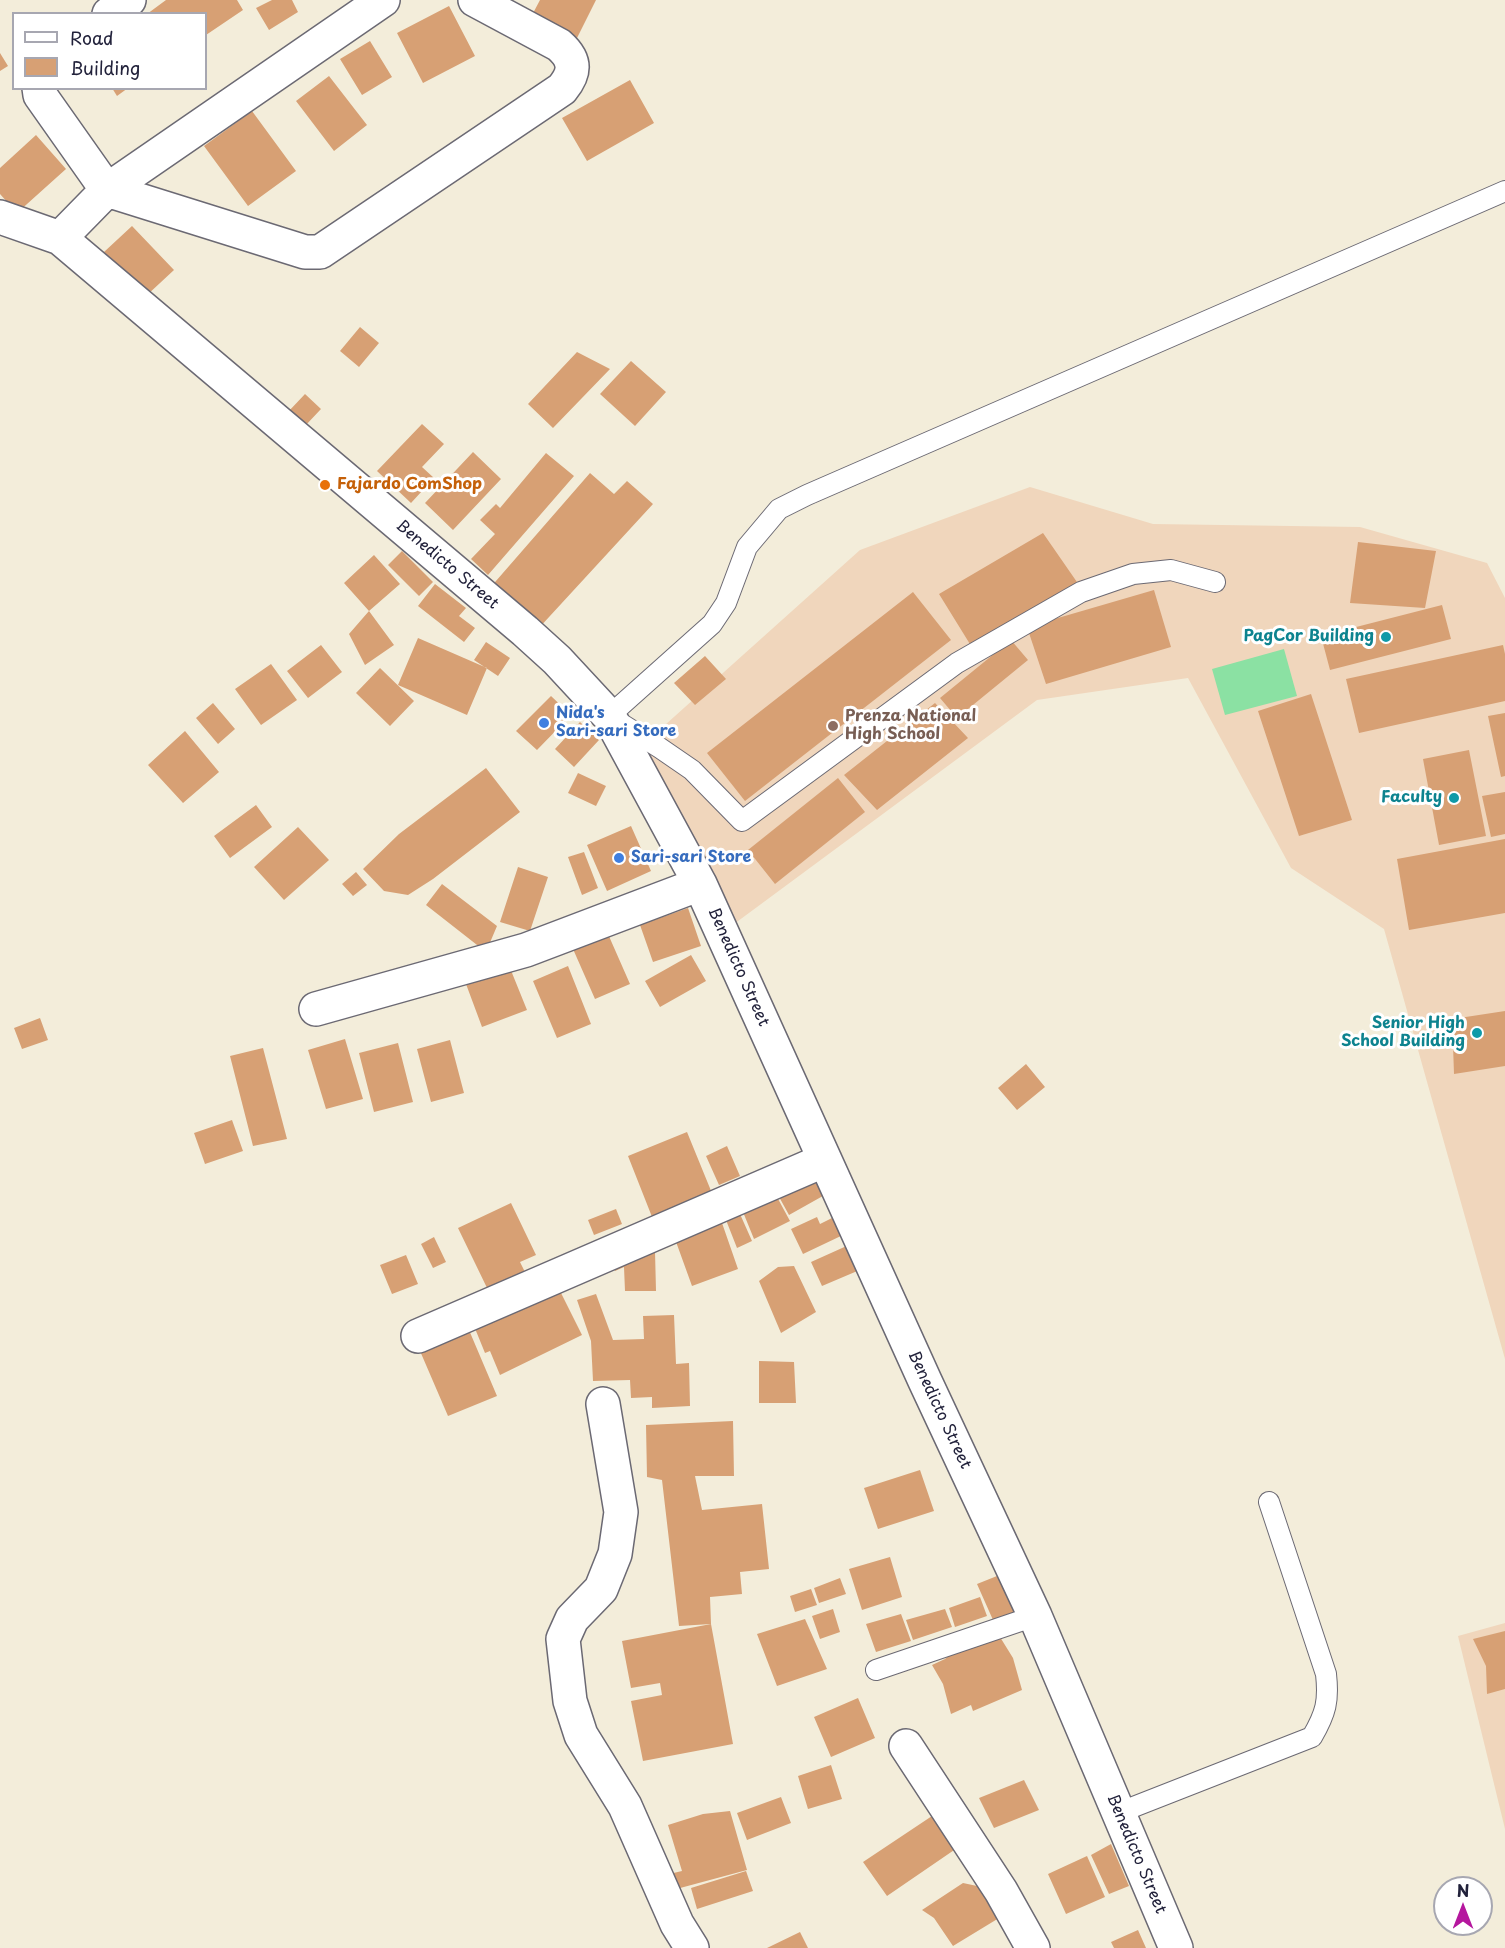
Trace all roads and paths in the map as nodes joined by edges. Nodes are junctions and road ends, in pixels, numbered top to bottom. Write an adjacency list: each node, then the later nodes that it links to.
1 (129, 0): 4 (street)
2 (383, 0): 6 (street)
3 (476, 0): 6 (street)
4 (112, 12)
5 (39, 90): 6 (street)
6 (107, 190): 9 (street)
7 (1505, 191): 11 (lane)
8 (0, 217): 9 (street, Benedicto Street)
9 (60, 238): 11 (street, Benedicto Street)
10 (1215, 582): 11 (lane)
11 (609, 717): 12 (street, Benedicto Street)
12 (700, 884): 13 (street); 14 (street, Benedicto Street)
13 (316, 1009)
14 (825, 1160): 15 (street); 18 (street, Benedicto Street)
15 (418, 1336)
16 (603, 1404): 22 (street)
17 (1269, 1502): 21 (lane)
18 (1035, 1616): 19 (lane); 21 (street, Benedicto Street)
19 (876, 1670)
20 (906, 1746): 23 (street)
21 (1118, 1813): 24 (street, Benedicto Street)
22 (692, 1948)
23 (1033, 1948)
24 (1176, 1948)

